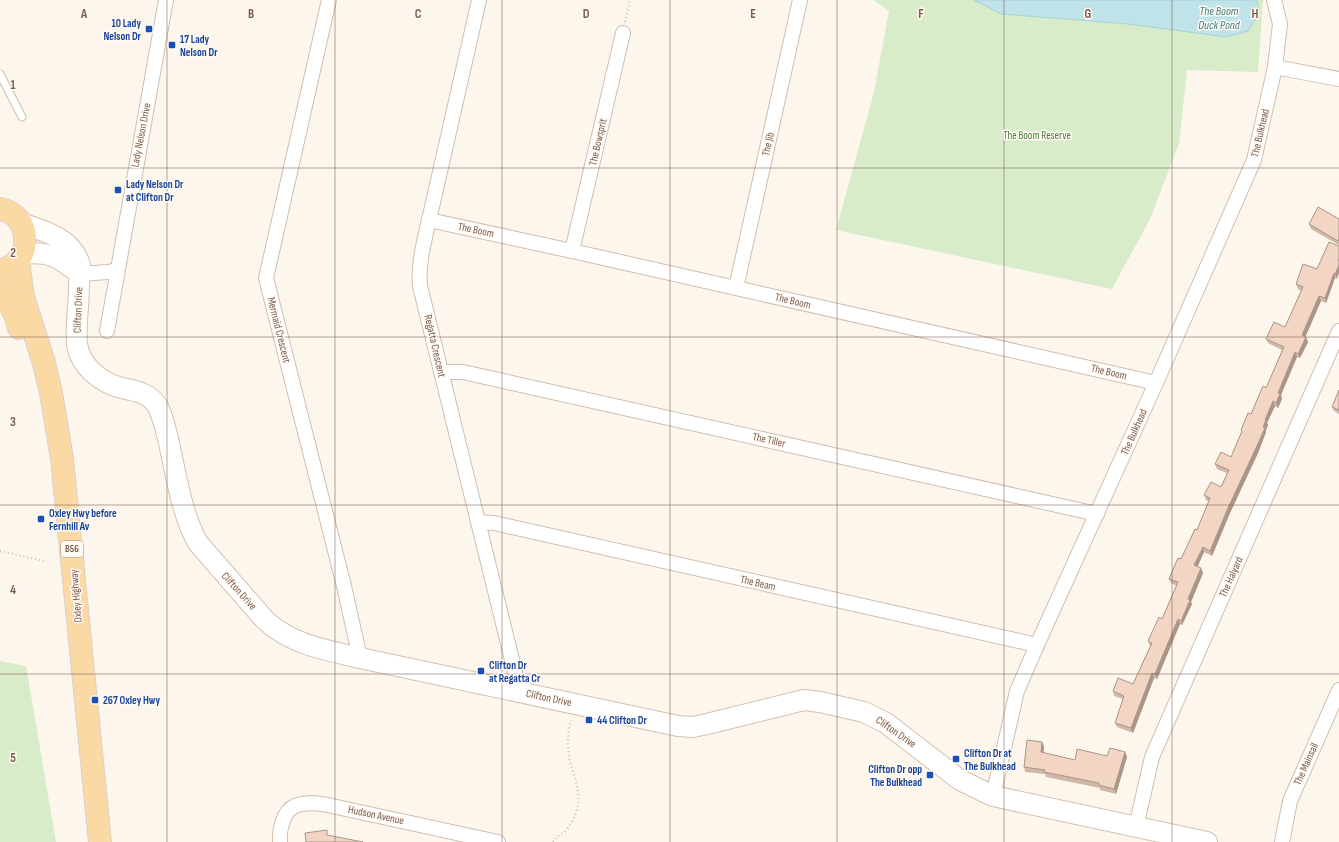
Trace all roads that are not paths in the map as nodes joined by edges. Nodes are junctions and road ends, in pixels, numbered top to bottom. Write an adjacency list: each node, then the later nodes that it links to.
1 (166, 0): 15 (street, Lady Nelson Drive)
2 (329, 0): 26 (street, Mermaid Crescent)
3 (479, 0): 12 (street, Regatta Crescent)
4 (800, 0): 18 (street, The Jib)
5 (1274, 0): 7 (street, The Bulkhead)
6 (623, 33): 13 (street, The Bowsprit)
7 (1275, 67): 9 (street); 22 (street, The Bulkhead)
8 (0, 74): 10 (lane)
9 (1339, 79)
10 (22, 117)
11 (8, 212): 14 (main road, B56); 16 (street, Clifton Drive)
12 (429, 220): 13 (street, The Boom); 21 (street, Regatta Crescent)
13 (572, 251): 18 (street, The Boom)
14 (13, 261): 16 (street, Clifton Drive); 32 (main road, Oxley Highway / B56)
15 (118, 270): 16 (street); 19 (street, Lady Nelson Drive)
16 (80, 274): 26 (street, Clifton Drive)
17 (0, 288): 31 (main road, Oxley Highway / B56)
18 (736, 288): 22 (street, The Boom)
19 (107, 331)
20 (1339, 331): 30 (street, The Halyard)
21 (441, 372): 23 (street, The Tiller); 24 (street, Regatta Crescent)
22 (1156, 383): 23 (street, The Bulkhead)
23 (1097, 514): 25 (street, The Bulkhead)
24 (478, 522): 25 (street, The Beam); 27 (street, Regatta Crescent)
25 (1037, 645): 29 (street, The Bulkhead)
26 (360, 658): 27 (street, Clifton Drive)
27 (512, 690): 29 (street, Clifton Drive)
28 (1339, 690): 36 (street, The Mainsail)
29 (993, 796): 30 (street, Clifton Drive)
30 (1136, 827): 35 (street, Clifton Drive)
31 (85, 842)
32 (100, 842)
33 (280, 842): 34 (street, Hudson Avenue)
34 (498, 842)
35 (1207, 842)
36 (1282, 842)

